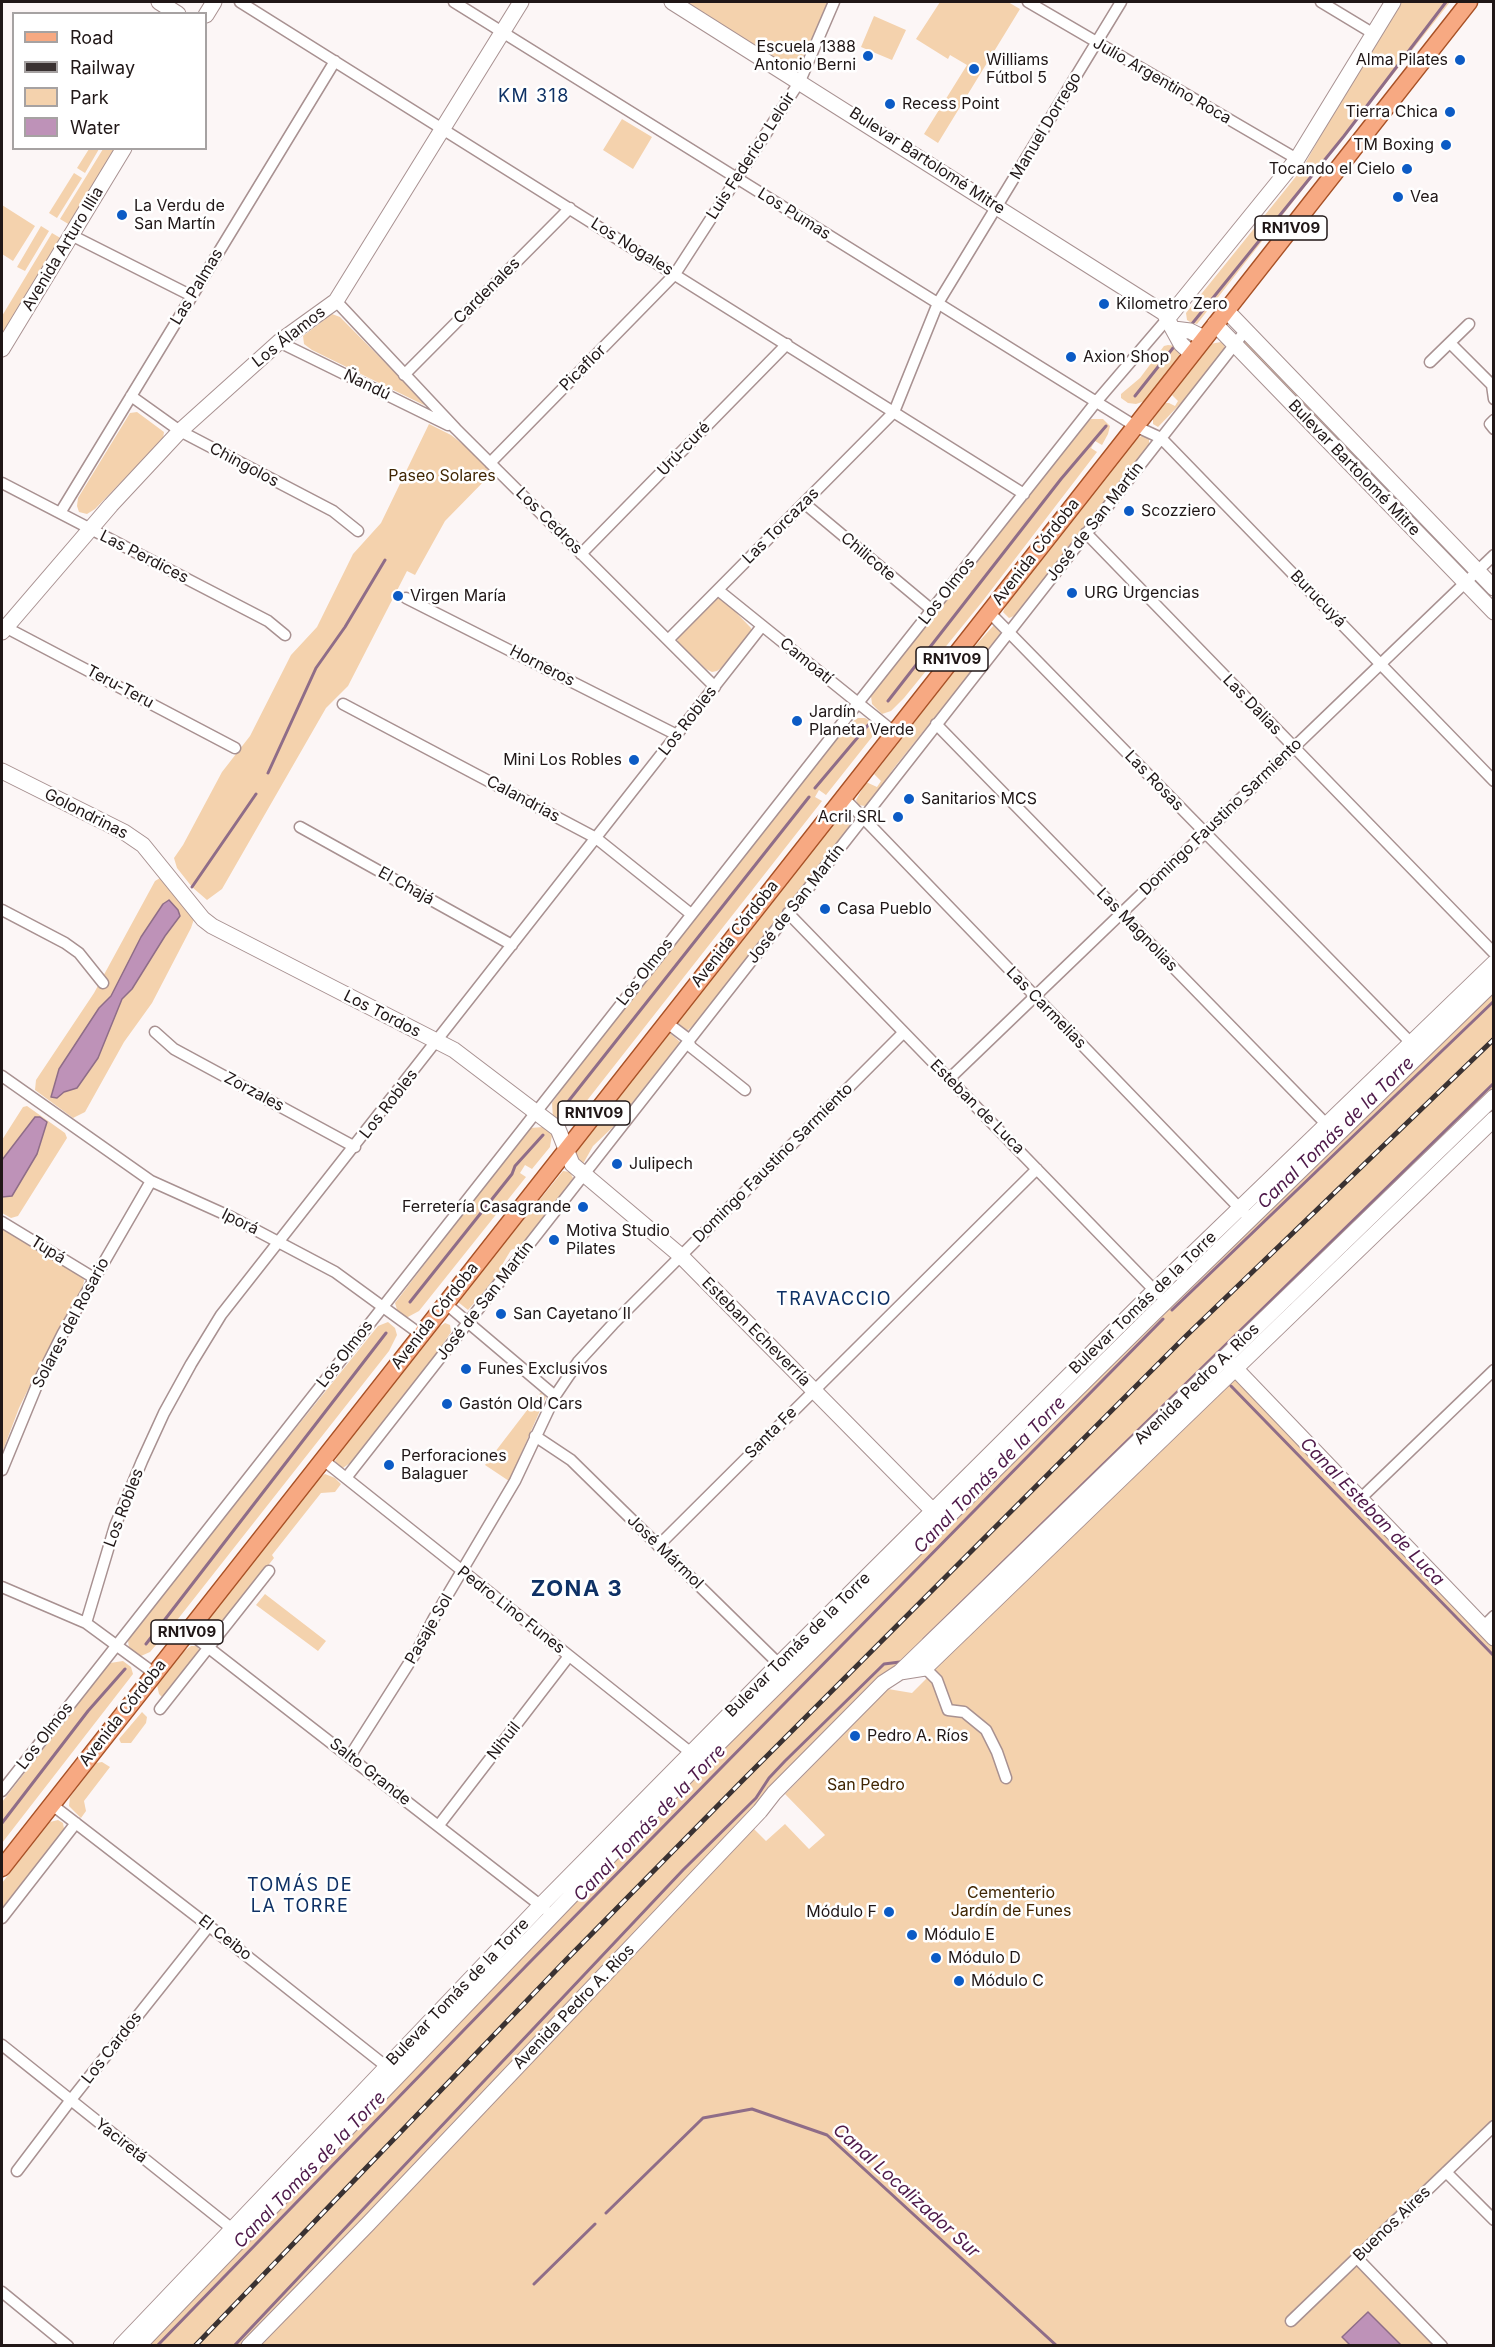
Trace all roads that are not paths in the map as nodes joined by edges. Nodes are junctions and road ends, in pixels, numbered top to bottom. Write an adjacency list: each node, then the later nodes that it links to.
1 (159, 2): 12 (street)
2 (240, 2): 16 (street, Los Nogales)
3 (454, 2): 13 (street, Los Pumas)
4 (521, 2): 13 (street, Los Álamos)
5 (672, 2): 17 (street, Bulevar Bartolomé Mitre)
6 (834, 2): 17 (street, Luis Federico Leloir)
7 (1028, 2): 15 (street, Julio Argentino Roca)
8 (1121, 2): 15 (street, Manuel Dorrego)
9 (1321, 2): 14 (street)
10 (1393, 2): 14 (street, Los Olmos)
11 (1469, 2): 29 (main road, Avenida Córdoba / RN1V09)
12 (175, 12)
13 (502, 32): 18 (street, Los Álamos); 21 (street, Los Pumas)
14 (1374, 34): 20 (street, Los Olmos)
15 (1096, 43): 20 (street, Julio Argentino Roca); 22 (street, Manuel Dorrego)
16 (334, 61): 18 (street, Los Nogales); 26 (street, Las Palmas)
17 (800, 81): 21 (street, Luis Federico Leloir); 22 (street, Bulevar Bartolomé Mitre)
18 (443, 129): 23 (street, Los Nogales); 27 (street, Los Álamos)
19 (123, 150): 24 (street, Avenida Arturo Illia)
20 (1297, 159): 30 (street, Los Olmos)
21 (737, 178): 25 (street, Luis Federico Leloir); 28 (street, Los Pumas)
22 (997, 206): 28 (street, Manuel Dorrego); 30 (street, Bulevar Bartolomé Mitre)
23 (570, 208): 25 (street, Los Nogales); 42 (street, Cardenales)
24 (71, 235): 26 (street); 39 (street, Avenida Arturo Illia)
25 (675, 274): 38 (street, Los Nogales); 53 (street, Picaflor)
26 (192, 296): 43 (street, Las Palmas)
27 (336, 302): 35 (street, Los Álamos); 42 (street, Los Cedros)
28 (938, 303): 45 (street, Los Pumas); 46 (street, Manuel Dorrego)
29 (1226, 310): 31 (main road, Avenida Córdoba / RN1V09); 33 (street, Bulevar Bartolomé Mitre)
30 (1171, 323): 34 (street, Bulevar Bartolomé Mitre); 40 (street, Bulevar Bartolomé Mitre); 45 (street, Los Olmos)
31 (1215, 324): 34 (main road, Avenida Córdoba / RN1V09); 37 (street, Bulevar Bartolomé Mitre)
32 (1469, 324): 36 (street)
33 (1246, 330): 37 (street, José de San Martín); 63 (street, Bulevar Bartolomé Mitre)
34 (1204, 338): 40 (main road, Avenida Córdoba / RN1V09)
35 (279, 342): 49 (street, Ñandú); 51 (street, Los Álamos)
36 (1450, 343): 41 (street); 44 (street)
37 (1235, 344): 52 (street, José de San Martín); 64 (street, Bulevar Bartolomé Mitre)
38 (787, 345): 46 (street, Los Nogales); 61 (street, Urú-curé)
39 (2, 350)
40 (1192, 354): 48 (main road, Avenida Córdoba / RN1V09)
41 (1430, 362)
42 (404, 375): 49 (street, Los Cedros)
43 (131, 396): 51 (street, Chingolos); 57 (street, Las Palmas)
44 (1494, 399)
45 (1096, 402): 48 (street, Los Pumas); 55 (street, Los Olmos)
46 (894, 412): 55 (street, Los Nogales); 56 (street, Las Torcazas)
47 (1494, 420): 50 (street)
48 (1135, 426): 52 (street, Burucuyá); 69 (main road, Avenida Córdoba / RN1V09)
49 (456, 429): 53 (street, Los Cedros)
50 (1494, 429)
51 (180, 431): 58 (street, Los Álamos); 59 (street, Chingolos)
52 (1161, 438): 60 (street, José de San Martín); 76 (street, Burucuyá)
53 (490, 463): 61 (street, Los Cedros)
54 (2, 483): 57 (street, Las Perdices)
55 (1024, 494): 68 (street, Los Olmos)
56 (804, 503): 66 (street, Las Torcazas); 68 (street, Chilicote)
57 (60, 513): 58 (street, Las Perdices)
58 (90, 530): 72 (street, Los Álamos); 74 (street, Las Perdices)
59 (358, 531)
60 (1086, 534): 73 (street, José de San Martín); 83 (street, Las Dalias)
61 (581, 554): 75 (street, Los Cedros)
62 (1494, 555): 63 (street, Domingo Faustino Sarmiento)
63 (1477, 571): 64 (street, Domingo Faustino Sarmiento); 65 (street, Bulevar Bartolomé Mitre)
64 (1465, 582): 70 (street, Bulevar Bartolomé Mitre); 76 (street, Domingo Faustino Sarmiento)
65 (1494, 588)
66 (718, 590): 71 (street, Camoatí); 75 (street, Las Torcazas)
67 (406, 598): 82 (street, Horneros)
68 (932, 610): 78 (street, Los Olmos)
69 (989, 612): 73 (street, Las Rosas); 81 (main road, Avenida Córdoba / RN1V09)
70 (1494, 612)
71 (762, 626): 77 (street, Los Robles); 78 (street, Camoatí)
72 (3, 629): 84 (street, Teru-Teru)
73 (1008, 632): 80 (street, José de San Martín); 90 (street, Las Rosas)
74 (285, 635)
75 (668, 640): 77 (street, Los Cedros)
76 (1380, 664): 83 (street, Domingo Faustino Sarmiento); 86 (street, Burucuyá)
77 (715, 687): 82 (street, Los Robles)
78 (858, 703): 81 (street, Camoatí); 95 (street, Los Olmos)
79 (343, 704): 91 (street, Calandrias)
80 (936, 724): 88 (street, José de San Martín); 96 (street, Las Magnolias)
81 (894, 732): 87 (main road, Avenida Córdoba / RN1V09)
82 (677, 735): 91 (street, Los Robles)
83 (1293, 747): 90 (street, Domingo Faustino Sarmiento); 98 (street, Las Dalias)
84 (235, 748)
85 (2, 771): 92 (street, Golondrinas)
86 (1494, 781)
87 (843, 797): 88 (street, Las Carmelias); 103 (main road, Avenida Córdoba / RN1V09)
88 (863, 818): 94 (street, José de San Martín); 102 (street, Las Carmelias)
89 (300, 827): 97 (street, El Chajá)
90 (1205, 833): 96 (street, Domingo Faustino Sarmiento); 108 (street, Las Rosas)
91 (596, 838): 95 (street, Calandrias); 97 (street, Los Robles)
92 (185, 896): 106 (street, Los Tordos)
93 (2, 910): 101 (street)
94 (788, 913): 105 (street, Esteban de Luca); 107 (street, José de San Martín)
95 (691, 914): 113 (street, Los Olmos)
96 (1121, 914): 102 (street, Domingo Faustino Sarmiento); 115 (street, Las Magnolias)
97 (512, 945): 106 (street, Los Robles)
98 (1494, 953)
99 (1494, 963): 108 (street, Bulevar Tomás de la Torre)
100 (1494, 982): 108 (street, Bulevar Tomás de la Torre)
101 (103, 983)
102 (1035, 996): 110 (street, Domingo Faustino Sarmiento); 121 (street, Las Carmelias)
103 (666, 1022): 107 (street); 117 (main road, Avenida Córdoba / RN1V09)
104 (155, 1032): 116 (street, Zorzales)
105 (903, 1033): 110 (street, Esteban de Luca); 124 (street, Domingo Faustino Sarmiento)
106 (437, 1041): 113 (street, Los Tordos); 116 (street, Los Robles)
107 (688, 1041): 111 (street); 119 (street, José de San Martín)
108 (1416, 1048): 115 (street, Bulevar Tomás de la Torre)
109 (2, 1076): 120 (street, Iporá)
110 (949, 1079): 118 (street, Esteban de Luca)
111 (745, 1090)
112 (1494, 1097): 114 (street, Avenida Pedro A. Ríos)
113 (535, 1112): 117 (street, Los Tordos); 129 (street, Los Olmos)
114 (1490, 1119): 132 (street, Avenida Pedro A. Ríos)
115 (1332, 1130): 121 (street, Bulevar Tomás de la Torre)
116 (355, 1147): 123 (street, Los Robles)
117 (566, 1149): 119 (street, Esteban Echeverría); 128 (main road, Avenida Córdoba / RN1V09)
118 (1037, 1169): 126 (street, Esteban de Luca); 134 (street, Santa Fe)
119 (584, 1175): 124 (street, Esteban Echeverría); 130 (street, José de San Martín)
120 (151, 1181): 123 (street, Iporá); 125 (street, Solares del Rosario)
121 (1245, 1214): 126 (street, Bulevar Tomás de la Torre); 127 (street, Bulevar Tomás de la Torre)
122 (2, 1222): 125 (street, Tupá)
123 (279, 1241): 129 (street, Iporá); 146 (street, Los Robles)
124 (681, 1256): 134 (street, Esteban Echeverría); 135 (street, Domingo Faustino Sarmiento)
125 (94, 1278): 138 (street, Solares del Rosario)
126 (1155, 1290): 127 (street, Esteban de Luca); 141 (street, Bulevar Tomás de la Torre)
127 (1166, 1301): 141 (street, Bulevar Tomás de la Torre)
128 (445, 1303): 130 (street); 131 (main road, Avenida Córdoba / RN1V09)
129 (382, 1307): 131 (street, Iporá); 149 (street, Los Olmos)
130 (468, 1322): 135 (street); 139 (street, José de San Martín)
131 (420, 1334): 137 (main road, Avenida Córdoba / RN1V09)
132 (1230, 1363): 140 (street); 152 (street, Avenida Pedro A. Ríos)
133 (1494, 1370): 140 (street)
134 (814, 1391): 141 (street, Esteban Echeverría); 142 (street, Santa Fe)
135 (555, 1396): 136 (street, Domingo Faustino Sarmiento)
136 (535, 1436): 142 (street, José Mármol); 144 (street, Pasaje Sol)
137 (322, 1459): 139 (street, Pedro Lino Funes); 148 (main road, Avenida Córdoba / RN1V09)
138 (2, 1470)
139 (346, 1478): 144 (street, Pedro Lino Funes)
140 (1360, 1499): 147 (street)
141 (938, 1516): 153 (street, Bulevar Tomás de la Torre)
142 (658, 1546): 153 (street, José Mármol)
143 (269, 1571): 150 (street)
144 (462, 1571): 151 (street, Pedro Lino Funes); 156 (street, Pasaje Sol)
145 (2, 1587): 146 (street)
146 (86, 1623): 149 (street)
147 (1490, 1627)
148 (187, 1631): 150 (street, Salto Grande); 154 (main road, Avenida Córdoba / RN1V09)
149 (116, 1646): 154 (street); 159 (street, Los Olmos)
150 (209, 1648): 155 (street); 156 (street, Salto Grande)
151 (569, 1656): 157 (street, Pedro Lino Funes); 162 (street, Nihuil)
152 (920, 1663): 158 (street); 181 (street, Avenida Pedro A. Ríos)
153 (784, 1669): 157 (street, Bulevar Tomás de la Torre)
154 (154, 1673): 160 (main road, Avenida Córdoba / RN1V09)
155 (160, 1709)
156 (350, 1756): 162 (street, Salto Grande)
157 (696, 1757): 164 (street, Bulevar Tomás de la Torre)
158 (1006, 1778)
159 (2, 1791)
160 (51, 1804): 161 (street, El Ceibo); 163 (main road, Avenida Córdoba / RN1V09)
161 (76, 1823): 165 (street); 166 (street, El Ceibo)
162 (439, 1825): 164 (street, Salto Grande)
163 (2, 1868)
164 (546, 1910): 168 (street, Bulevar Tomás de la Torre)
165 (2, 1918)
166 (209, 1926): 168 (street, El Ceibo); 169 (street, Los Cardos)
167 (2, 2045): 169 (street, Yaciretá)
168 (392, 2071): 174 (street, Bulevar Tomás de la Torre)
169 (70, 2101): 171 (street, Los Cardos); 174 (street, Yaciretá)
170 (1494, 2126): 172 (street, Buenos Aires)
171 (17, 2171)
172 (1446, 2172): 173 (street); 175 (street, Buenos Aires)
173 (1494, 2220)
174 (236, 2232): 179 (street, Bulevar Tomás de la Torre); 180 (street, Bulevar Tomás de la Torre)
175 (1357, 2258): 177 (street, Buenos Aires); 182 (street)
176 (2, 2292): 178 (street)
177 (1291, 2321)
178 (68, 2346)
179 (121, 2346)
180 (138, 2346)
181 (249, 2346)
182 (1442, 2346)

